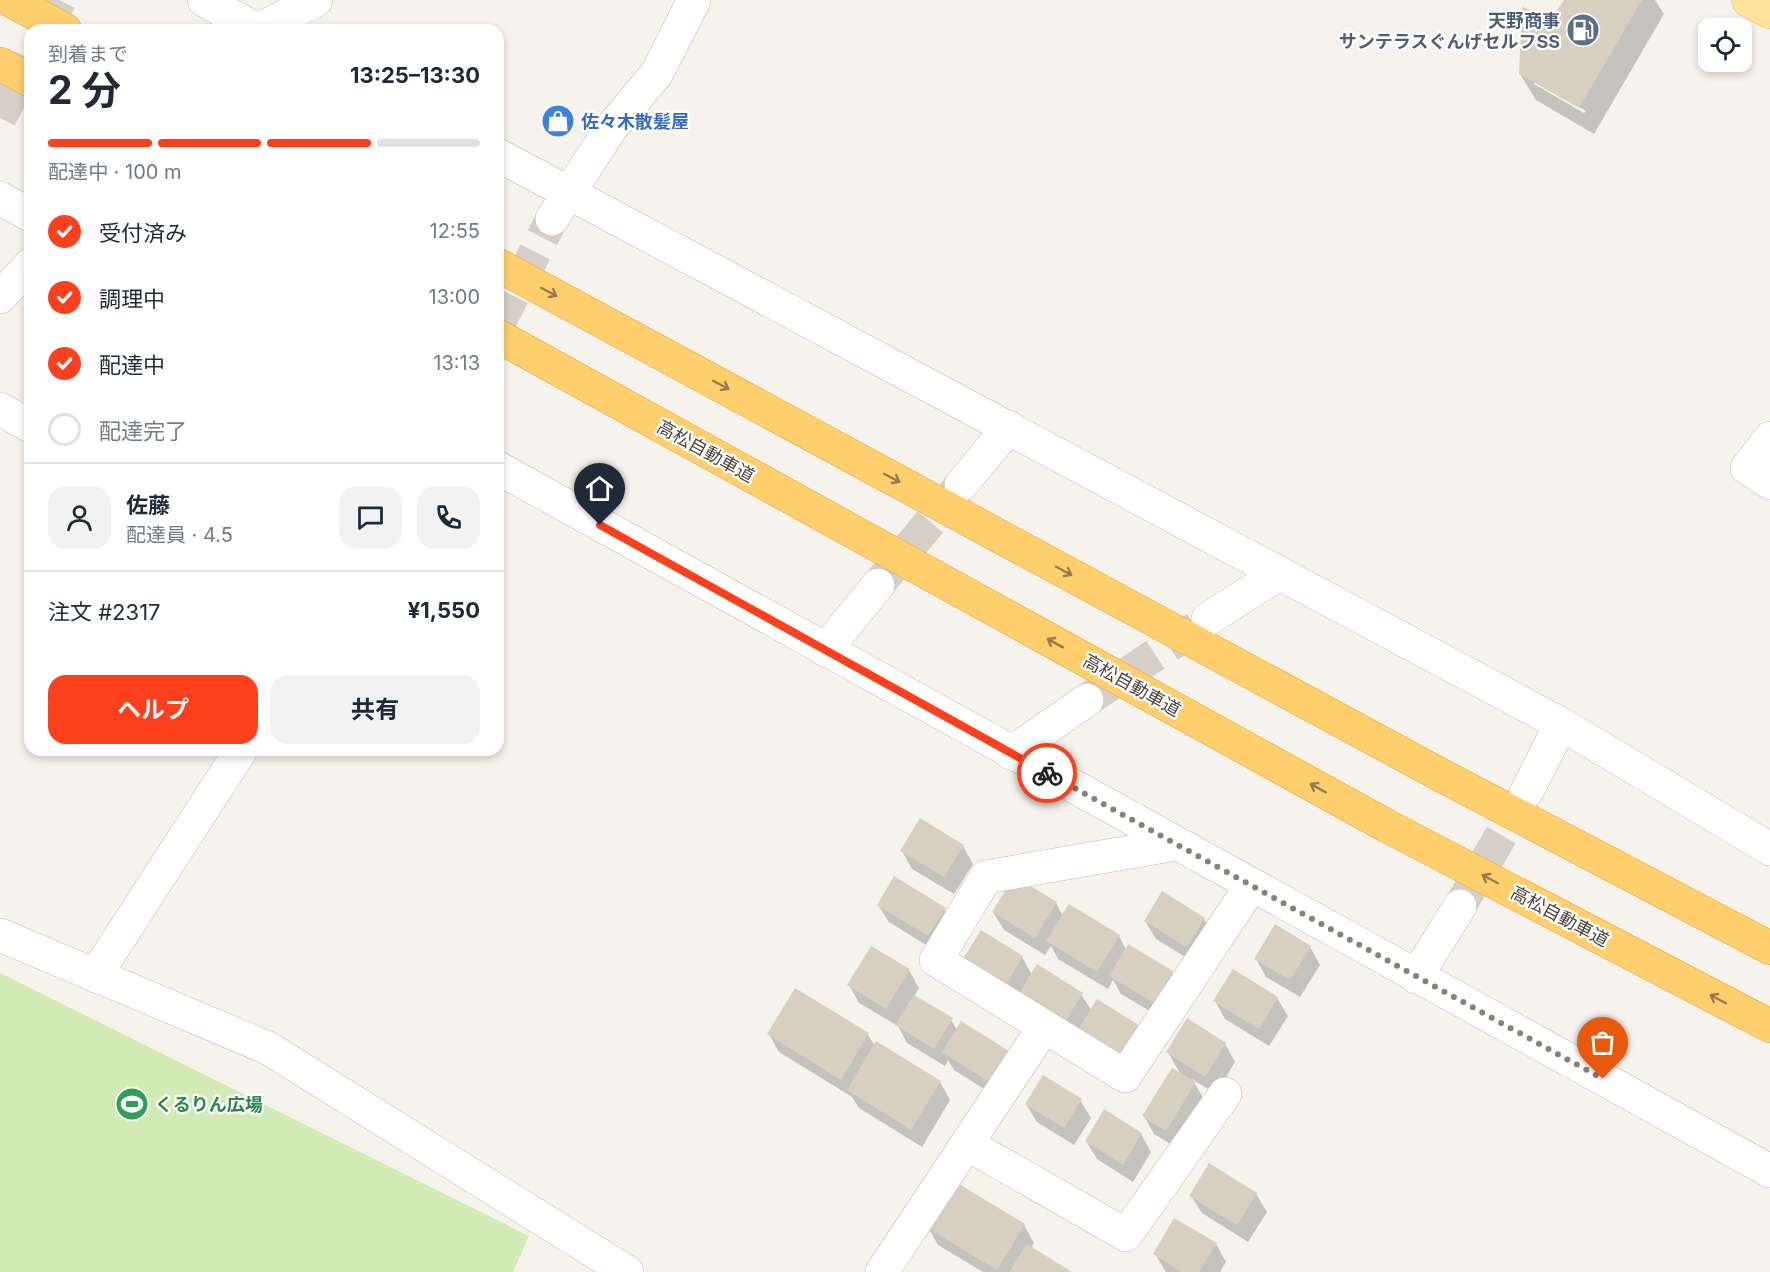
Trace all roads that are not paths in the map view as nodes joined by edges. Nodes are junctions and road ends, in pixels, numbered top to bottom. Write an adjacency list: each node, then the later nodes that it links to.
1 (10, 0): 7 (highway)
2 (204, 0): 8 (street)
3 (316, 0): 9 (street)
4 (694, 0): 13 (street)
5 (1748, 0): 6 (main road)
6 (1770, 12)
7 (54, 24)
8 (247, 24)
9 (270, 24)
10 (0, 64): 11 (highway)
11 (24, 77)
12 (504, 157): 13 (street)
13 (569, 191): 16 (street); 23 (street)
14 (0, 198): 15 (street)
15 (24, 212)
16 (552, 219)
17 (504, 267): 42 (highway, one-way to 42)
18 (24, 271): 19 (street)
19 (0, 297)
20 (504, 339): 46 (highway, 高松自動車道, one-way to 20)
21 (0, 409): 22 (street)
22 (24, 423)
23 (1009, 427): 27 (street); 28 (street)
24 (1770, 438): 26 (street)
25 (504, 471): 31 (street)
26 (1770, 483)
27 (961, 485)
28 (1280, 573): 30 (street); 33 (street)
29 (878, 585): 31 (street)
30 (1208, 619)
31 (825, 650): 34 (street)
32 (1086, 700): 34 (street)
33 (1561, 724): 36 (street); 38 (street)
34 (1011, 753): 37 (street)
35 (237, 756): 43 (street)
36 (1526, 793)
37 (1176, 844): 39 (street); 45 (street)
38 (1770, 849)
39 (1251, 886): 44 (street); 45 (street)
40 (1461, 906): 44 (street)
41 (0, 935): 43 (street)
42 (1770, 948)
43 (95, 976): 50 (street)
44 (1416, 976): 49 (street)
45 (1044, 1026): 48 (street)
46 (1770, 1026)
47 (1225, 1094): 48 (street)
48 (966, 1144): 51 (street)
49 (1770, 1170)
50 (627, 1272)
51 (882, 1272)

